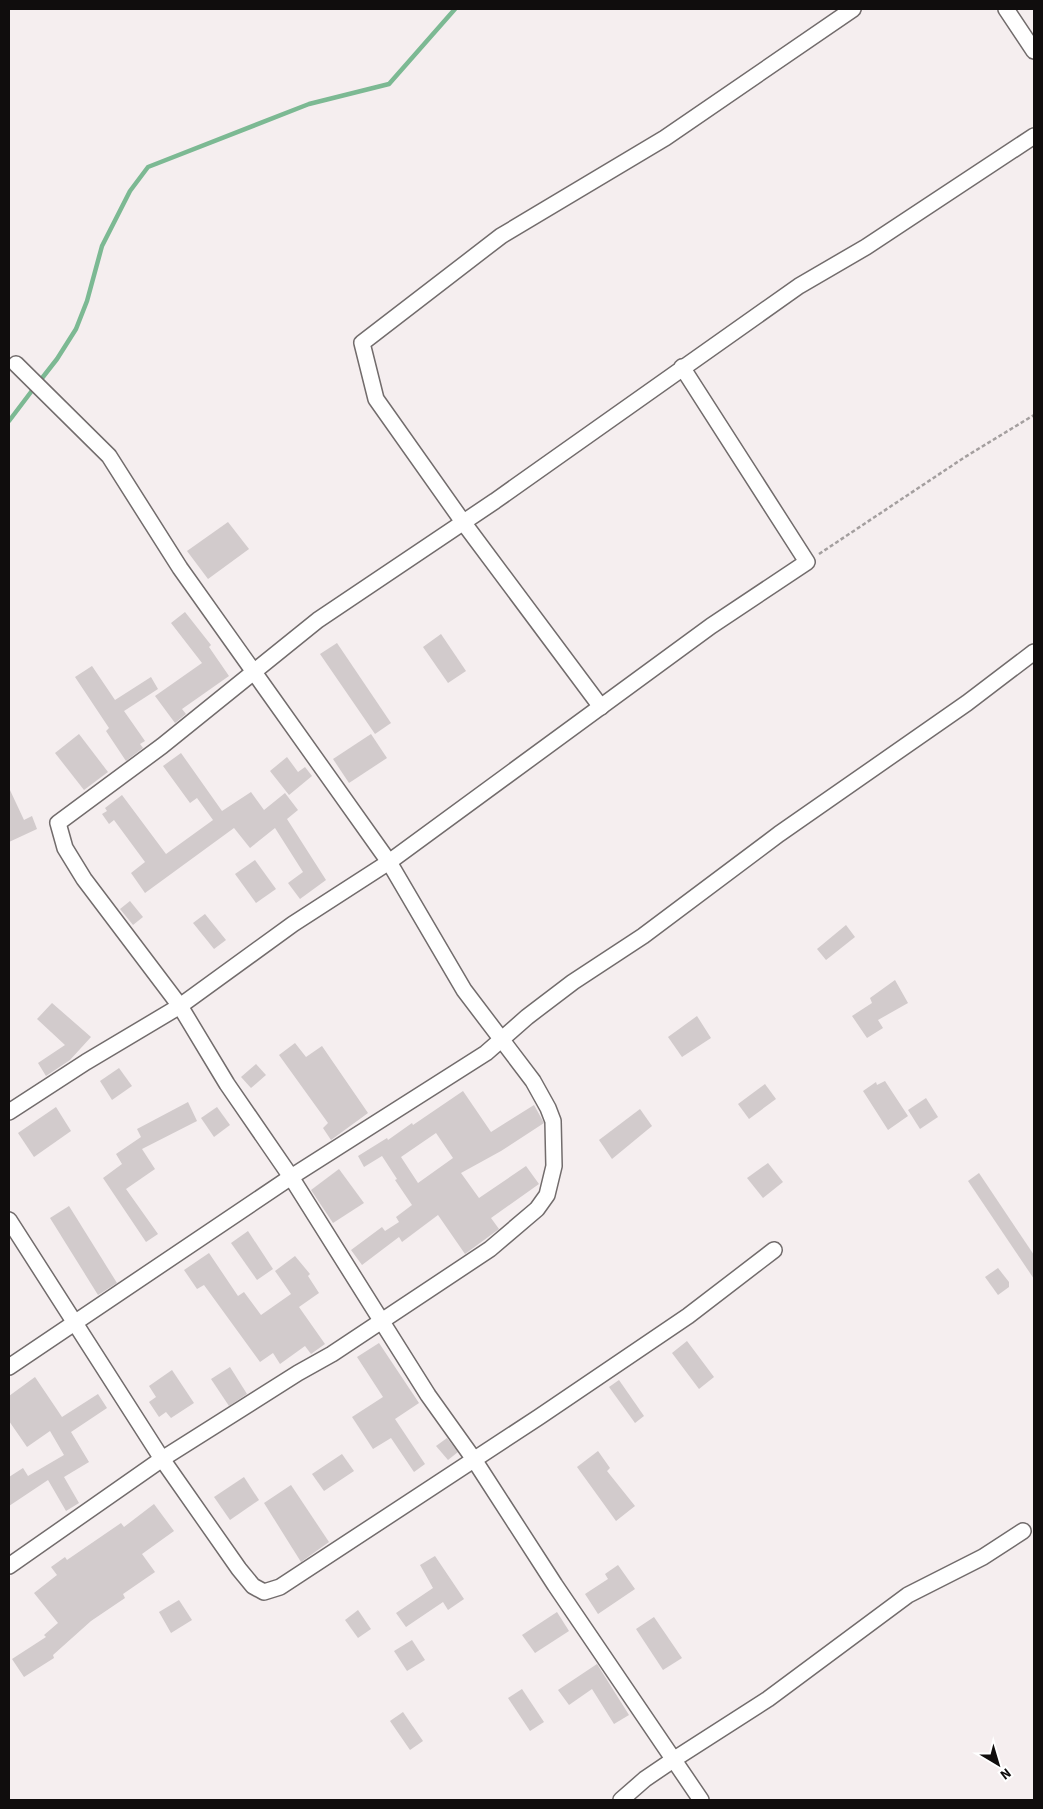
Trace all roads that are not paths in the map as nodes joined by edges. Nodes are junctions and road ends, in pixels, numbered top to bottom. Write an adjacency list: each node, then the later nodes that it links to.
1 (853, 9): 7 (street)
2 (1006, 9): 3 (street)
3 (1034, 51)
4 (1034, 136): 6 (street)
5 (16, 364): 9 (street)
6 (682, 367): 7 (street); 10 (street)
7 (463, 522): 9 (street); 10 (street)
8 (1034, 652): 13 (street)
9 (253, 671): 11 (street); 12 (street)
10 (601, 707): 11 (street)
11 (389, 862): 12 (street); 13 (street)
12 (180, 1006): 14 (street); 15 (street)
13 (501, 1039): 15 (street); 18 (street)
14 (9, 1112)
15 (291, 1177): 18 (street); 19 (street)
16 (9, 1220): 19 (street)
17 (774, 1250): 21 (street)
18 (382, 1320): 21 (street); 22 (street)
19 (74, 1324): 20 (street); 22 (street)
20 (9, 1367)
21 (473, 1458): 22 (street); 25 (street)
22 (162, 1459): 24 (street)
23 (1023, 1531): 25 (street)
24 (9, 1566)
25 (673, 1760): 26 (street); 27 (street)
26 (621, 1800)
27 (701, 1800)

